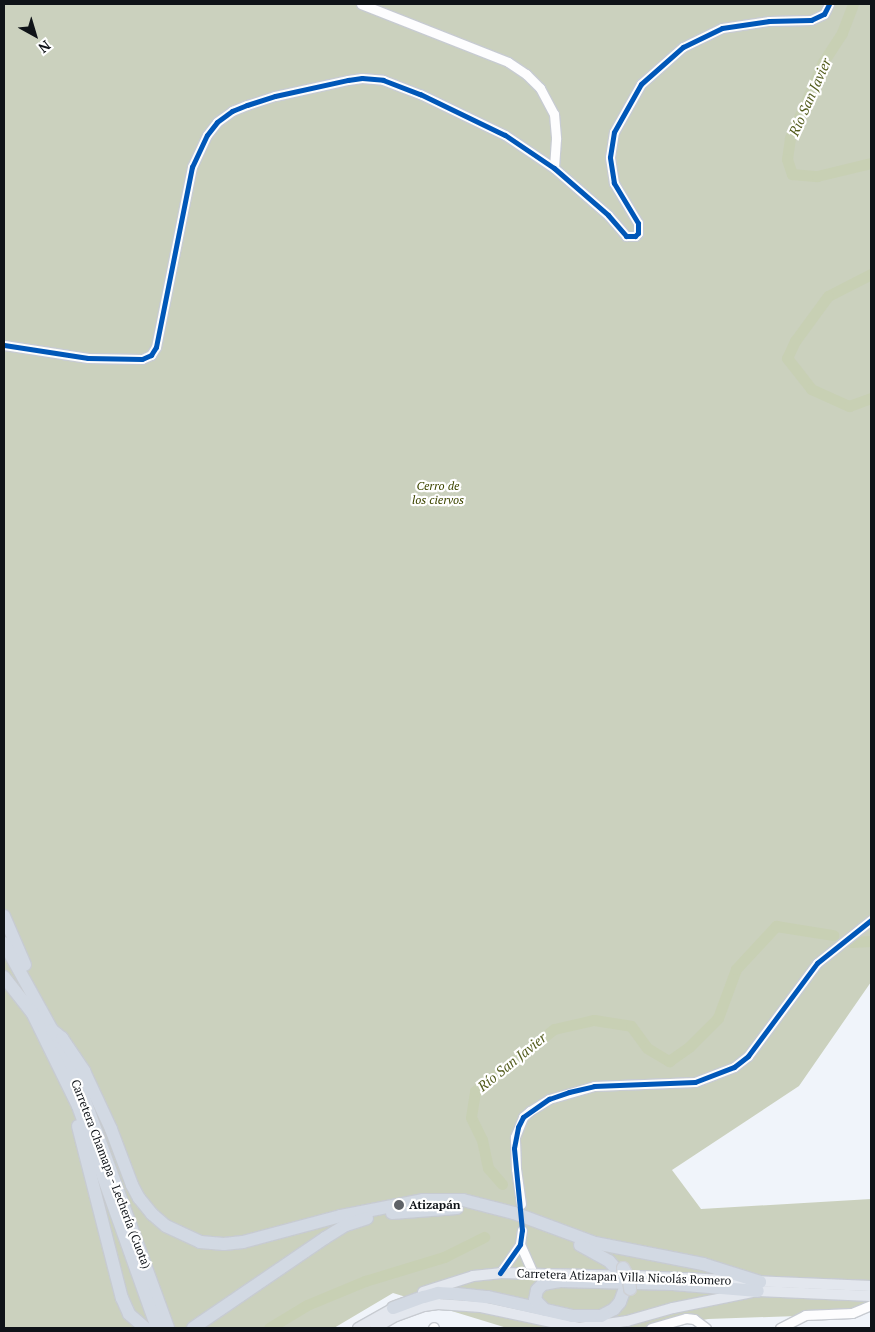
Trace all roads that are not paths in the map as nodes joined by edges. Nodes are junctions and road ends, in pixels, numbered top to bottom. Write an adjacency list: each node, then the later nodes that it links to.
1 (360, 4): 3 (street)
2 (829, 4): 3 (street)
3 (554, 168): 4 (street)
4 (4, 344)
5 (4, 916): 10 (highway)
6 (871, 920): 13 (street)
7 (4, 943): 10 (highway, Carretera Chamapa - Lechería (Cuota))
8 (4, 960): 10 (highway, Carretera Chamapa - Lechería (Cuota))
9 (4, 977): 10 (highway)
10 (37, 1012): 11 (highway, Carretera Chamapa - Lechería (Cuota)); 12 (highway, Carretera Chamapa - Lechería (Cuota))
11 (52, 1030): 15 (highway); 20 (highway, Carretera Chamapa - Lechería (Cuota))
12 (65, 1077): 20 (highway, Carretera Chamapa - Lechería (Cuota)); 30 (highway)
13 (521, 1204)
14 (522, 1230): 16 (street)
15 (595, 1243): 17 (highway); 22 (highway)
16 (520, 1244): 18 (street); 19 (street)
17 (620, 1269): 23 (highway, bridge); 33 (highway)
18 (500, 1273): 19 (main road, Carretera Atizapan Villa Nicolás Romero); 26 (main road, Carretera Atizapan Villa Nicolás Romero)
19 (533, 1273): 22 (main road, Carretera Atizapan Villa Nicolás Romero)
20 (146, 1283): 31 (highway, Carretera Chamapa - Lechería (Cuota)); 32 (highway, Carretera Chamapa - Lechería (Cuota))
21 (871, 1286): 22 (main road, Carretera Atizapan Villa Nicolás Romero)
22 (759, 1287): 24 (main road, Carretera Atizapan Villa Nicolás Romero); 27 (highway); 28 (main road, Carretera Atizapan Villa Nicolás Romero)
23 (628, 1289): 27 (highway); 28 (highway)
24 (871, 1296)
25 (871, 1305): 29 (street)
26 (393, 1308): 27 (highway); 34 (main road, Carretera Atizapan Villa Nicolás Romero)
27 (545, 1310)
28 (606, 1324): 36 (main road, Carretera Atizapan Villa Nicolás Romero)
29 (783, 1327)
30 (145, 1328)
31 (157, 1328)
32 (168, 1328)
33 (193, 1328)
34 (358, 1328)
35 (375, 1328): 36 (main road, Carretera Atizapan Villa Nicolás Romero)
36 (579, 1328)
37 (651, 1328): 38 (street)
38 (706, 1328)

